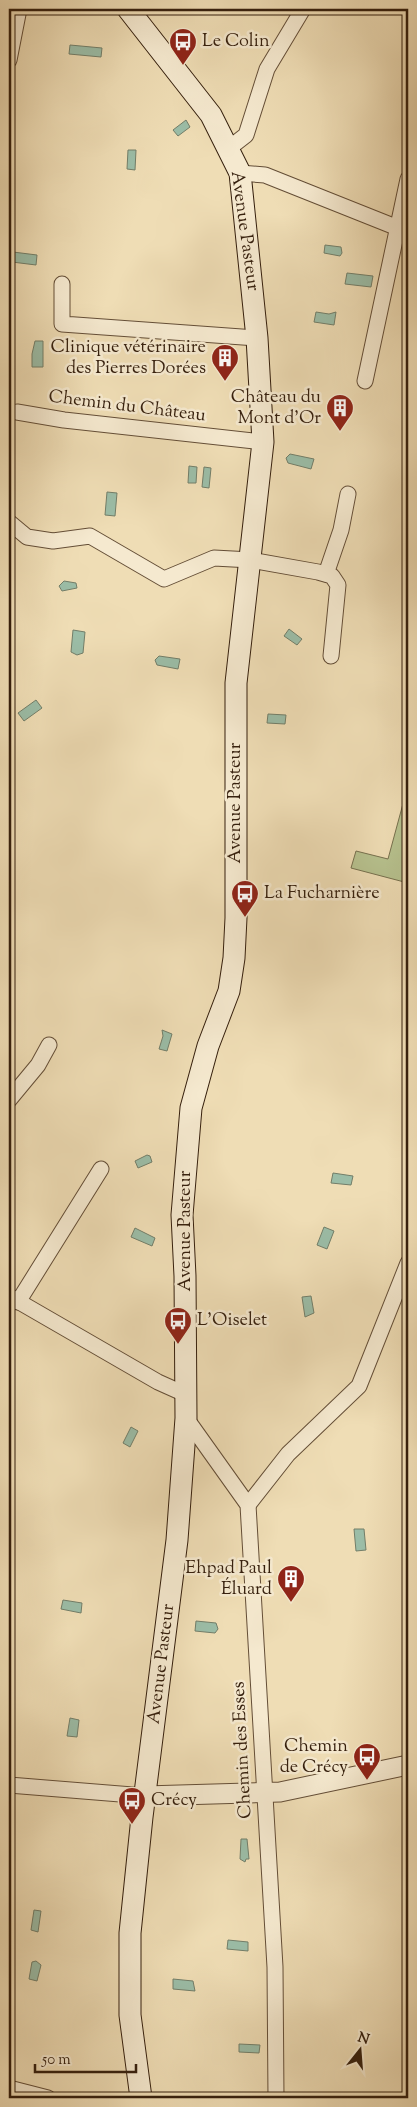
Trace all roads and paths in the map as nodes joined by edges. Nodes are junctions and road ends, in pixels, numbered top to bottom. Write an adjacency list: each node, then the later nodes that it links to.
1 (19, 9): 4 (street)
2 (128, 9): 5 (main road, Avenue Pasteur)
3 (303, 9): 5 (street)
4 (9, 60)
5 (228, 148): 6 (main road, Avenue Pasteur)
6 (240, 173): 8 (street); 10 (main road, Avenue Pasteur)
7 (408, 179): 8 (street)
8 (403, 229): 11 (street)
9 (62, 284): 10 (street)
10 (257, 338): 13 (main road, Avenue Pasteur)
11 (365, 381)
12 (17, 412): 13 (street, Chemin du Château)
13 (263, 442): 16 (main road, Avenue Pasteur)
14 (348, 494): 17 (street)
15 (9, 522): 16 (street)
16 (251, 560): 17 (street); 24 (main road, Avenue Pasteur)
17 (326, 574): 18 (street)
18 (331, 656)
19 (49, 1045): 20 (street)
20 (9, 1100)
21 (101, 1169): 23 (street)
22 (408, 1263): 26 (street)
23 (14, 1299): 24 (street)
24 (187, 1395): 25 (main road, Avenue Pasteur)
25 (186, 1418): 26 (street); 30 (main road, Avenue Pasteur)
26 (248, 1505): 29 (street, Chemin des Esses)
27 (408, 1765): 29 (street)
28 (9, 1784): 30 (street)
29 (264, 1793): 30 (street); 34 (street, Chemin des Esses)
30 (145, 1796): 33 (main road, Avenue Pasteur)
31 (9, 2088): 32 (street)
32 (48, 2098)
33 (140, 2098)
34 (276, 2098)

